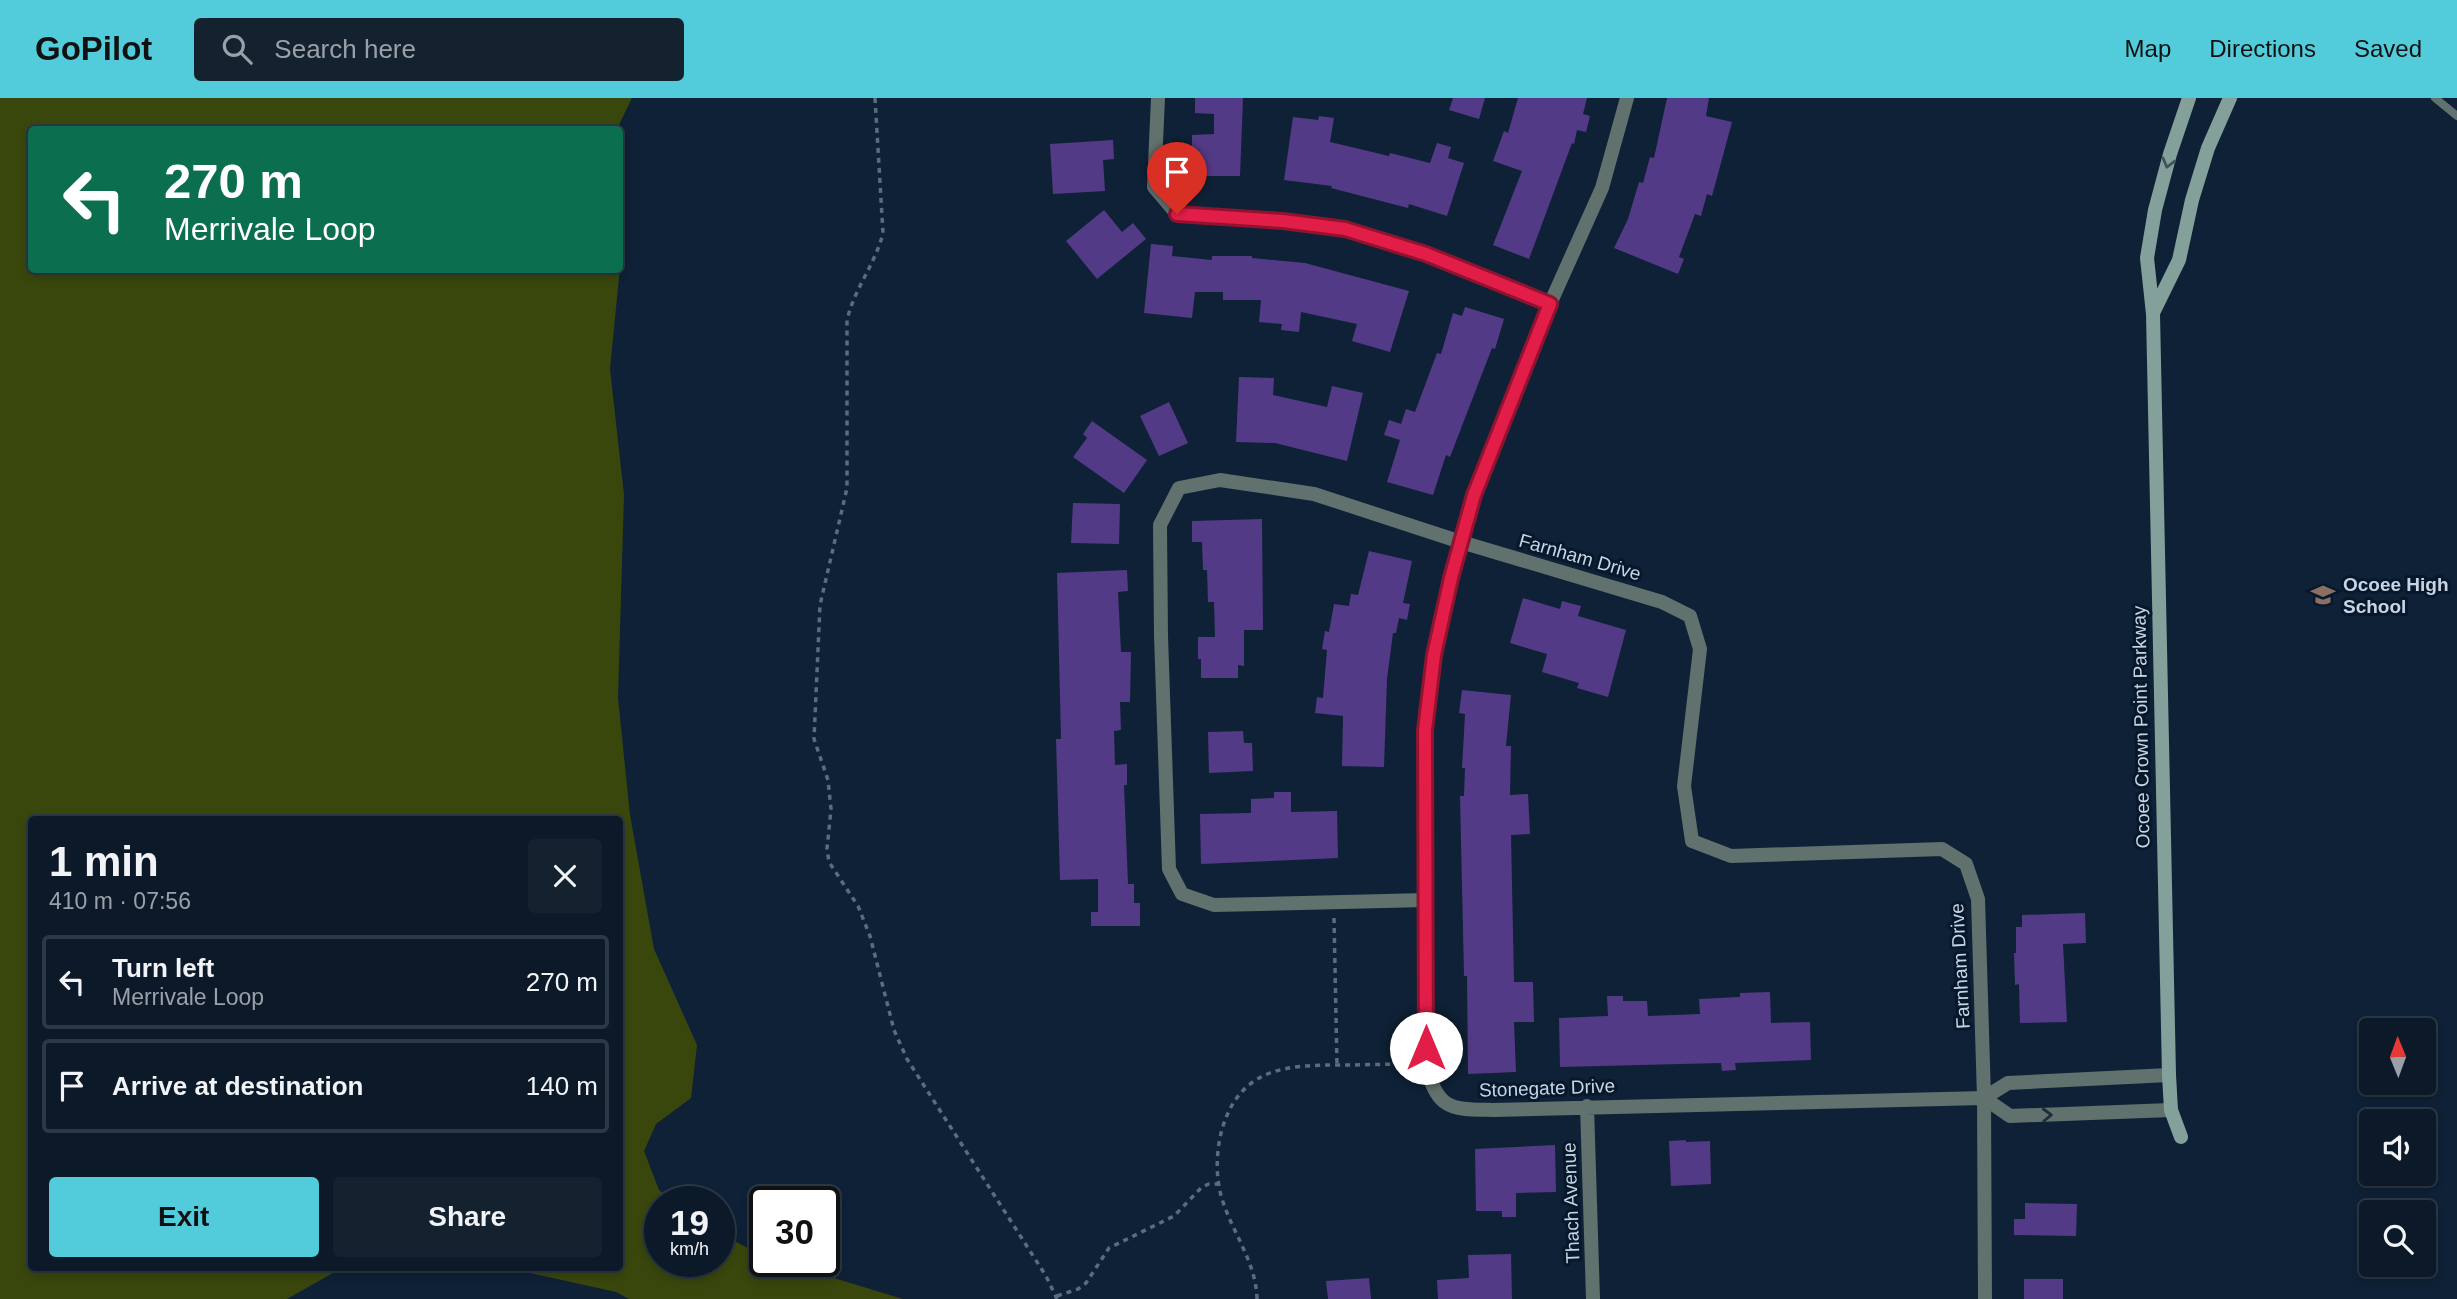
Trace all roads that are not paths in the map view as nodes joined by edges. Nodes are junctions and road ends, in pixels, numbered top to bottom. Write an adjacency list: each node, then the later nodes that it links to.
1 (1158, 98): 7 (street)
2 (1627, 98): 7 (street, Stonegate Drive)
3 (2189, 98): 8 (street, Ocoee Crown Point Parkway, one-way to 8)
4 (2230, 98): 8 (street, Ocoee Crown Point Parkway)
5 (2435, 98): 6 (lane)
6 (2457, 116)
7 (1550, 304): 9 (street, Stonegate Drive)
8 (2152, 314): 11 (street, Ocoee Crown Point Parkway)
9 (1461, 542): 10 (street, Stonegate Drive); 10 (street, Farnham Drive); 12 (street, Farnham Drive)
10 (1426, 900): 13 (street, Stonegate Drive)
11 (2169, 1075): 12 (street, Stonegate Drive); 14 (street, Ocoee Crown Point Parkway)
12 (1984, 1098): 13 (street, Stonegate Drive); 14 (street, one-way to 14); 17 (street, Farnham Drive)
13 (1587, 1106): 16 (street, Thach Avenue)
14 (2171, 1110): 15 (street, Ocoee Crown Point Parkway)
15 (2181, 1137)
16 (1593, 1299)
17 (1985, 1299)

